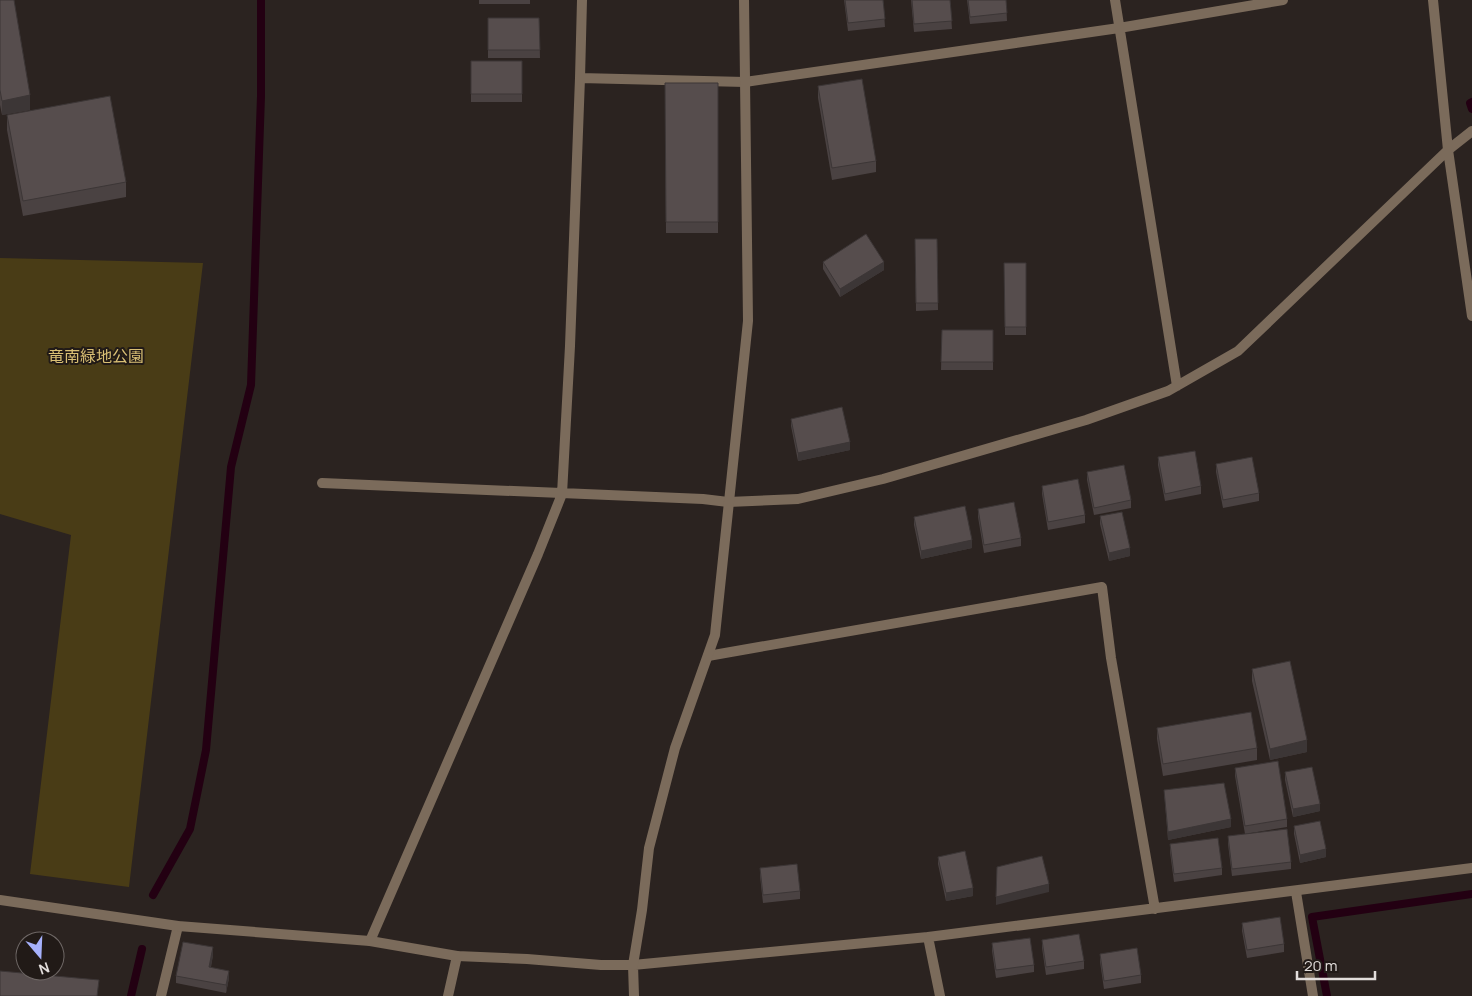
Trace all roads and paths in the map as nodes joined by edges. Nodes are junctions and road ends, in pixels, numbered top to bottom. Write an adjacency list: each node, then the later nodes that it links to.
1 (582, 0): 7 (street)
2 (744, 0): 8 (street)
3 (1115, 0): 6 (street)
4 (1283, 0): 6 (street)
5 (1433, 0): 10 (street)
6 (1119, 28): 8 (street); 12 (street)
7 (580, 78): 8 (street); 14 (street)
8 (745, 82): 15 (street)
9 (1472, 130): 10 (street)
10 (1448, 150): 11 (street); 12 (street)
11 (1472, 316)
12 (1177, 386): 15 (street)
13 (322, 483): 14 (street)
14 (562, 494): 15 (street); 23 (street)
15 (728, 502): 16 (street)
16 (708, 656): 20 (street); 25 (street)
17 (1472, 868): 18 (street)
18 (1296, 892): 20 (street); 30 (street)
19 (0, 900): 21 (street)
20 (1155, 909): 22 (street)
21 (178, 926): 23 (street); 26 (street)
22 (928, 937): 25 (street); 29 (street)
23 (370, 941): 24 (street)
24 (457, 956): 25 (street); 27 (street)
25 (633, 965): 28 (street)
26 (161, 996)
27 (448, 996)
28 (634, 996)
29 (940, 996)
30 (1313, 996)

